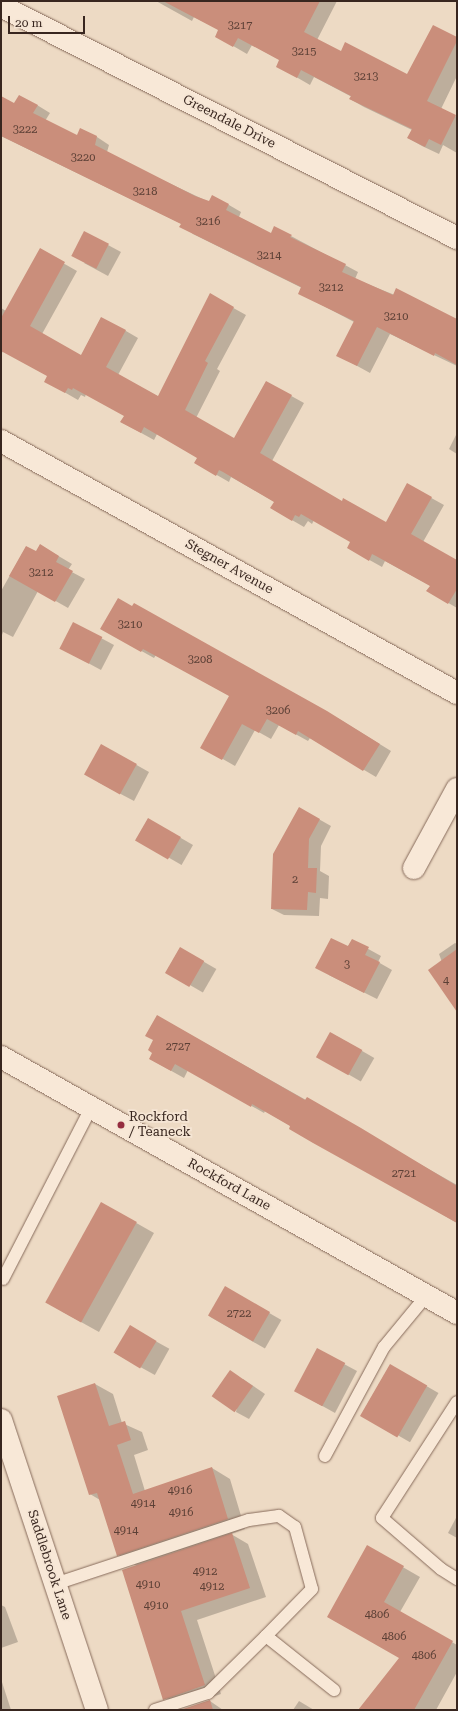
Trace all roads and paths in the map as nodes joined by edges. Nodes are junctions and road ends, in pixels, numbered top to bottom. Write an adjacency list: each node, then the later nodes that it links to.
1 (1, 6): 2 (street, Greendale Drive)
2 (457, 238)
3 (1, 441): 4 (street, Stegner Avenue)
4 (457, 693)
5 (457, 789): 6 (street)
6 (414, 868)
7 (2, 1061): 8 (street, Rockford Lane)
8 (91, 1108): 9 (lane); 10 (street, Rockford Lane)
9 (3, 1279)
10 (426, 1296): 11 (street, Rockford Lane); 14 (lane)
11 (457, 1313)
12 (457, 1402): 15 (lane)
13 (1, 1420): 16 (street, Saddlebrook Lane)
14 (325, 1456)
15 (457, 1578)
16 (55, 1584): 17 (lane); 19 (street, Saddlebrook Lane)
17 (266, 1636): 18 (lane); 20 (lane)
18 (334, 1690)
19 (97, 1710)
20 (155, 1710)

